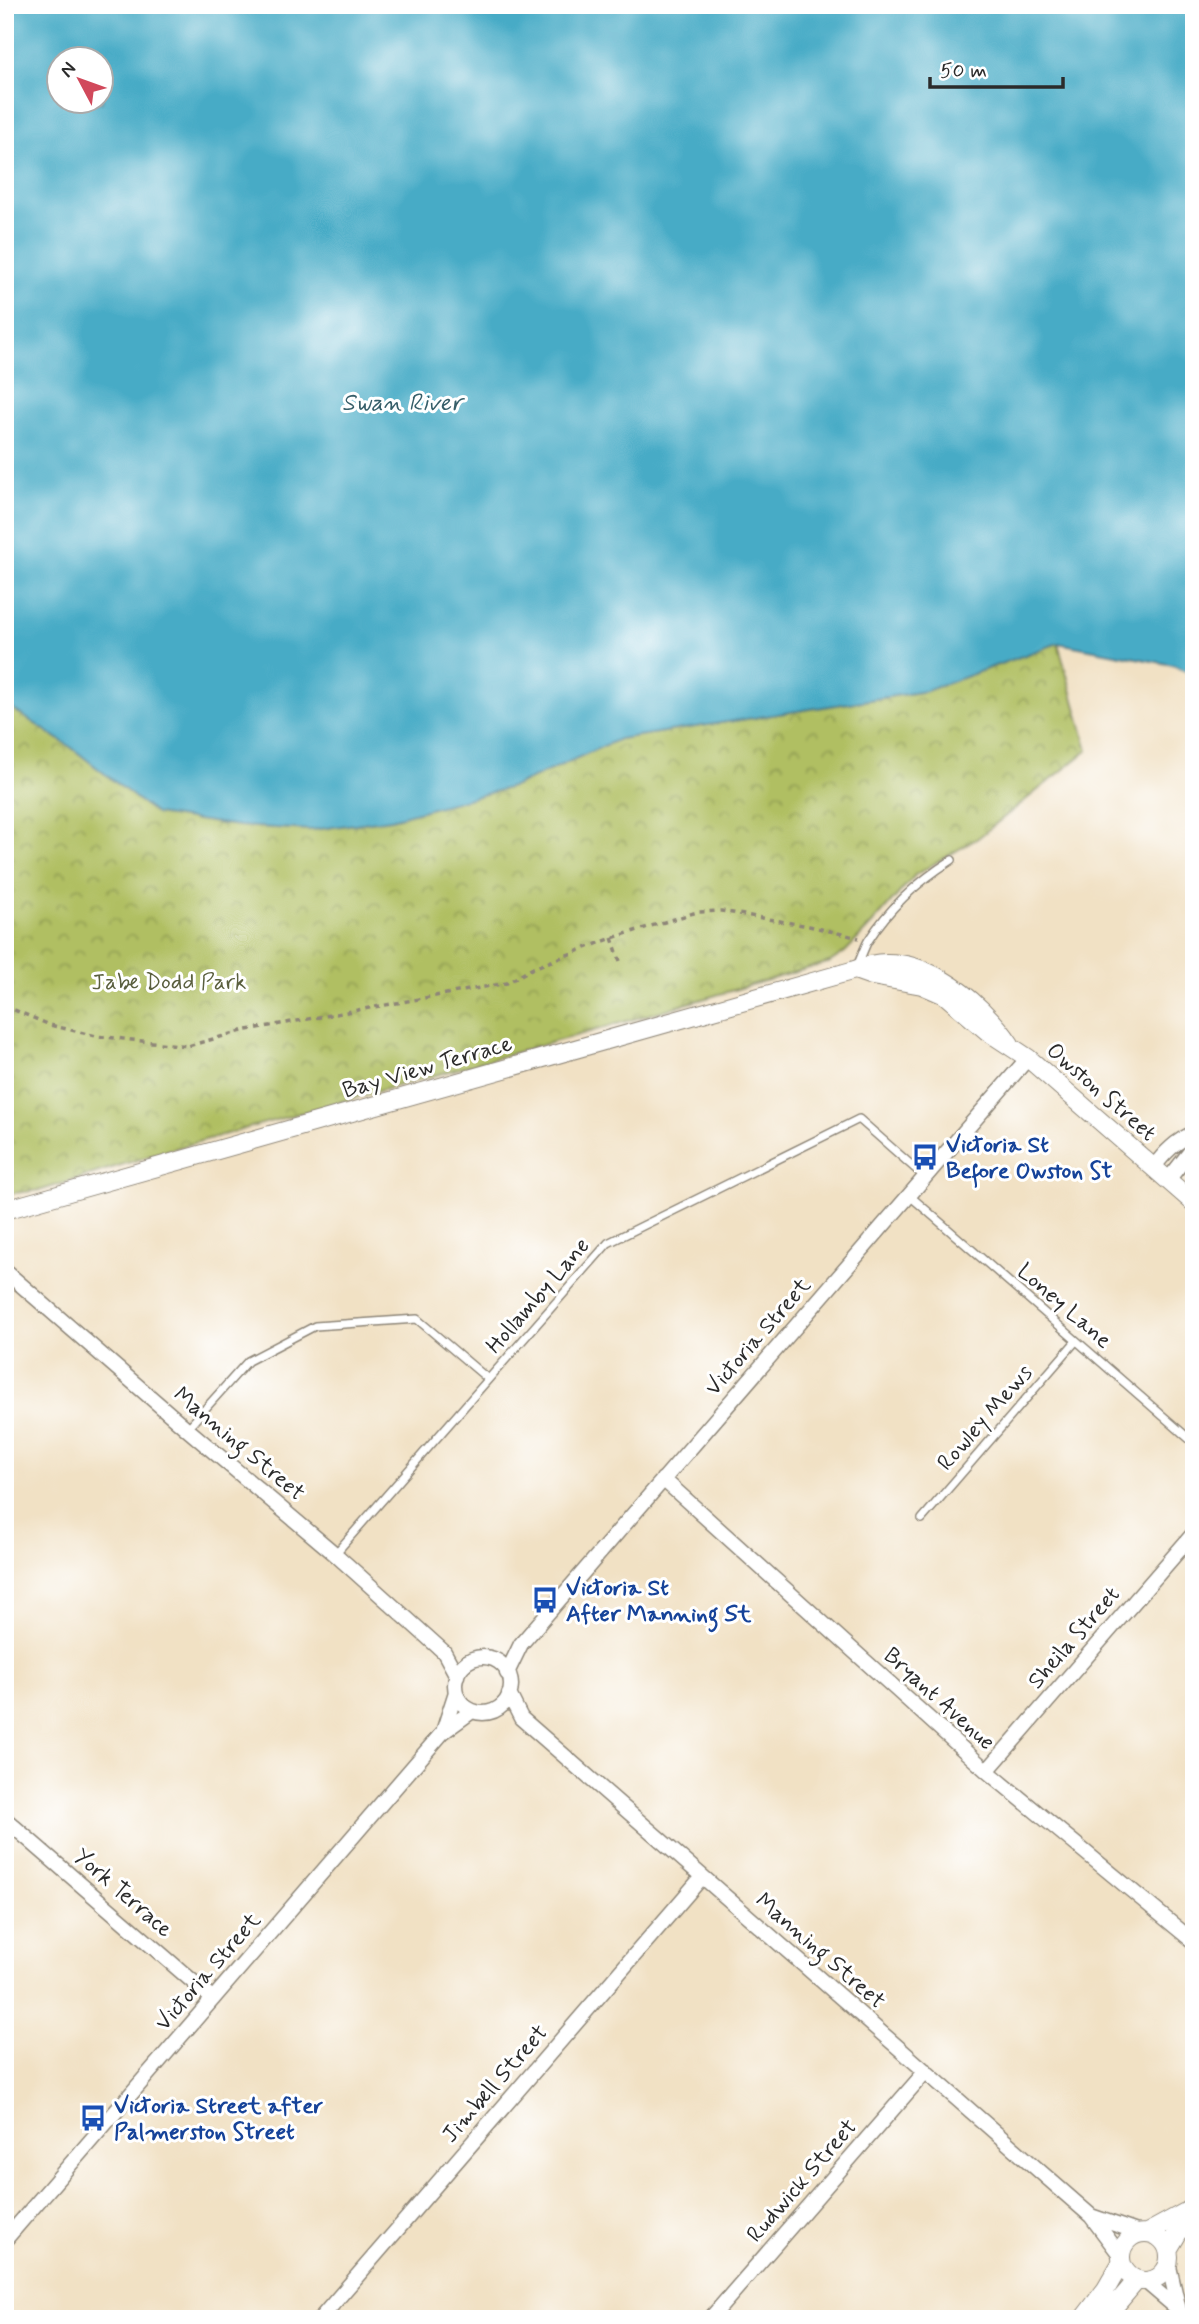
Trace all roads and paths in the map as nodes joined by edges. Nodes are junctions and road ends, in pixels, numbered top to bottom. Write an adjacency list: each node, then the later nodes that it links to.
1 (952, 860): 3 (lane)
2 (612, 938): 3 (path); 4 (path); 7 (path)
3 (867, 942): 5 (lane)
4 (620, 961)
5 (855, 970): 6 (street, Bay View Terrace); 16 (street, Bay View Terrace)
6 (913, 975): 8 (street, Owston Street)
7 (5, 1006)
8 (1028, 1058): 11 (street, Owston Street); 12 (street, Victoria Street)
9 (1194, 1133): 11 (street)
10 (1194, 1147): 13 (street)
11 (1153, 1168): 13 (street, Owston Street)
12 (926, 1178): 14 (street, Victoria Street); 19 (lane, Hollamby Lane)
13 (1168, 1180): 15 (street, Owston Street)
14 (910, 1196): 18 (lane, Loney Lane); 22 (street, Victoria Street)
15 (1194, 1203)
16 (8, 1211)
17 (5, 1271): 20 (street, Manning Street)
18 (1076, 1340): 21 (lane, Loney Lane); 23 (lane, Rowley Mews)
19 (488, 1379): 20 (lane); 25 (lane, Hollamby Lane)
20 (187, 1429): 25 (street, Manning Street)
21 (1194, 1443)
22 (663, 1479): 26 (street, Victoria Street); 38 (street, Bryant Avenue)
23 (922, 1519)
24 (1194, 1534): 38 (street, Sheila Street)
25 (335, 1554): 27 (street, Manning Street)
26 (521, 1644): 29 (street, Victoria Street); 30 (street, Victoria Street)
27 (444, 1652): 28 (street, Manning Street); 31 (street, Manning Street)
28 (475, 1659): 29 (street); 31 (street)
29 (492, 1659): 30 (street)
30 (508, 1674): 33 (street)
31 (457, 1676): 32 (street)
32 (456, 1692): 34 (street); 37 (street, Victoria Street)
33 (509, 1694): 35 (street); 36 (street, Manning Street)
34 (472, 1711): 35 (street); 37 (street, Victoria Street)
35 (491, 1712): 36 (street, Manning Street)
36 (521, 1718): 40 (street, Manning Street)
37 (443, 1732): 42 (street, Victoria Street)
38 (987, 1771): 41 (street, Bryant Avenue)
39 (5, 1819): 42 (street, York Terrace)
40 (702, 1877): 43 (street, Manning Street); 52 (street, Jimbell Street)
41 (1194, 1942)
42 (213, 1999): 47 (street, Victoria Street)
43 (926, 2071): 45 (street, Manning Street); 53 (street, Rudwick Street)
44 (1193, 2208): 46 (street); 48 (street)
45 (1091, 2216): 46 (street, Manning Street); 49 (street, Manning Street)
46 (1144, 2233): 48 (street); 49 (street)
47 (5, 2240)
48 (1168, 2256): 50 (street); 51 (street)
49 (1121, 2259): 50 (street); 54 (street)
50 (1141, 2280): 51 (street); 55 (street)
51 (1181, 2315)
52 (320, 2319)
53 (710, 2319)
54 (1083, 2319)
55 (1104, 2319)

